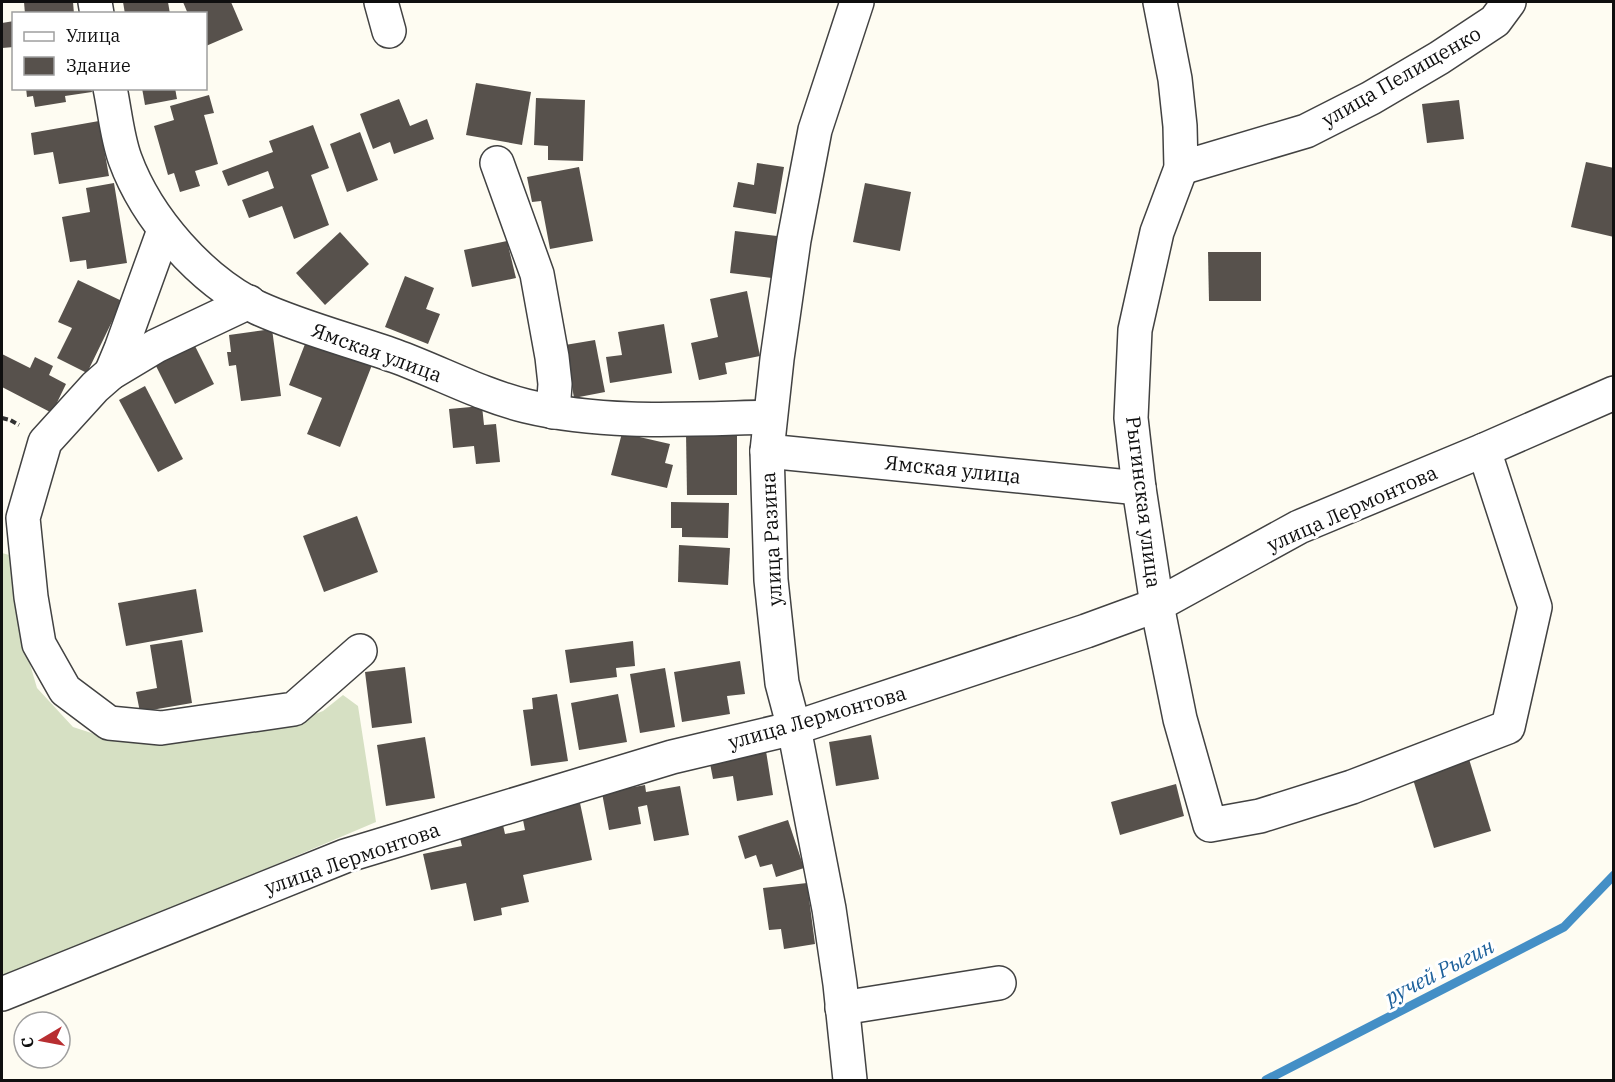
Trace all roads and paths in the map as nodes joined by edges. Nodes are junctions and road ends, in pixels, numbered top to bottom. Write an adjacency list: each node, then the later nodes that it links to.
1 (857, 2): 12 (street, улица Разина)
2 (1160, 2): 6 (street, Рыгинская улица)
3 (1509, 2): 6 (street, улица Пелищенко)
4 (111, 90): 7 (street, Ямская улица)
5 (497, 163): 11 (street)
6 (1181, 168): 15 (street, Рыгинская улица)
7 (164, 230): 8 (street, Ямская улица); 9 (street)
8 (249, 302): 9 (street); 11 (street, Ямская улица)
9 (111, 373): 17 (street)
10 (1614, 393): 13 (street, улица Лермонтова)
11 (554, 412): 12 (street, Ямская улица)
12 (769, 417): 14 (street, улица Разина)
13 (1484, 450): 16 (street, улица Лермонтова); 16 (street, Рыгинская улица)
14 (767, 451): 15 (street, Ямская улица); 18 (street, улица Разина)
15 (1139, 488): 16 (street, Рыгинская улица)
16 (1157, 605): 18 (street, улица Лермонтова)
17 (360, 651)
18 (794, 728): 20 (street, улица Лермонтова); 21 (street, улица Разина)
19 (999, 983): 21 (street)
20 (2, 994)
21 (842, 1008): 22 (street, улица Разина)
22 (850, 1080)

